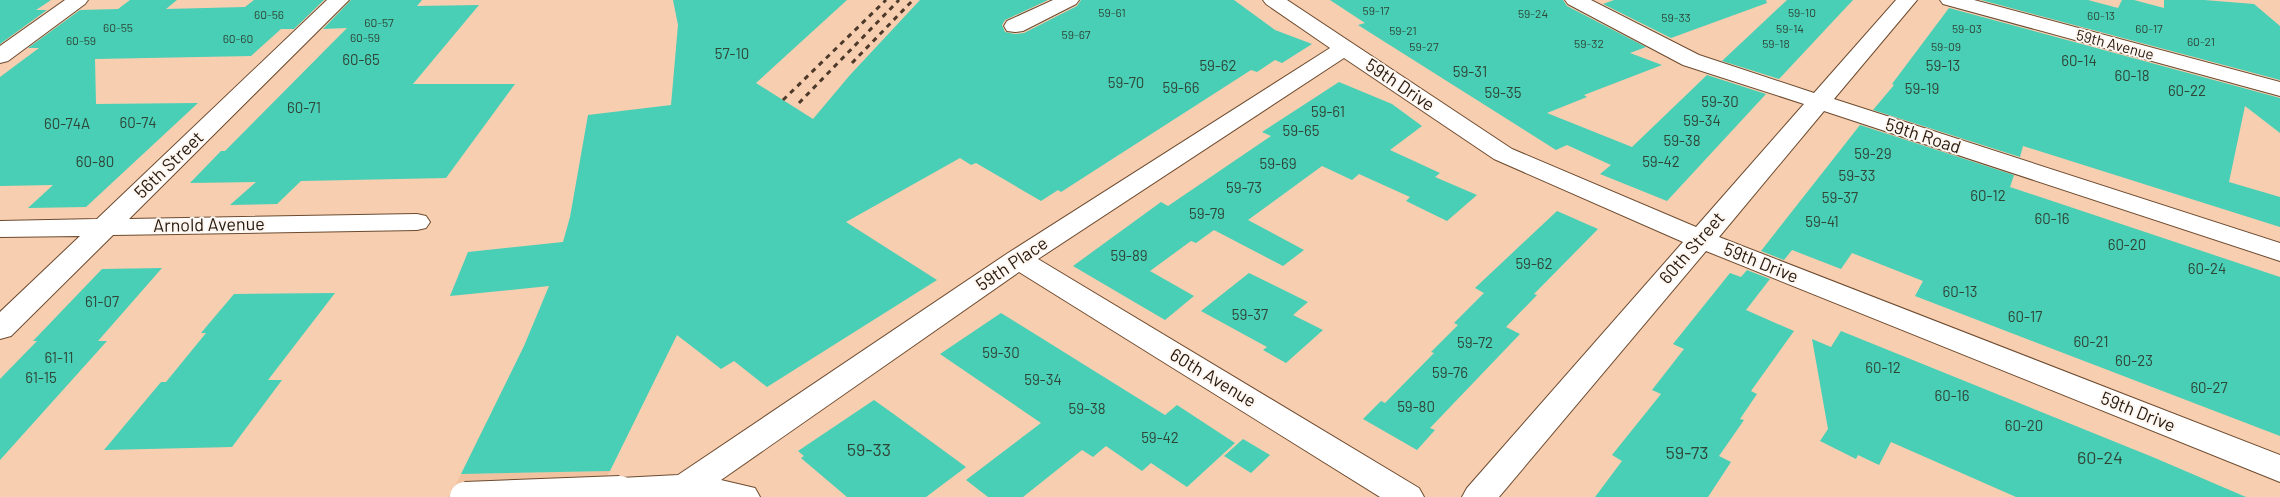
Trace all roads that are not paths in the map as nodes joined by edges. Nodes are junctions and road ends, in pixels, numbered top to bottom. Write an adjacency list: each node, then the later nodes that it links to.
1 (78, 0): 10 (street)
2 (339, 0): 14 (street, 56th Street)
3 (1069, 0): 8 (street)
4 (1272, 0): 9 (street, 59th Drive)
5 (1575, 0): 12 (street, 59th Road)
6 (1907, 0): 12 (street, 60th Street)
7 (1950, 0): 11 (street, 59th Avenue)
8 (1015, 26)
9 (1344, 48): 16 (street, 59th Drive); 18 (street, 59th Place)
10 (0, 56)
11 (2280, 89)
12 (1819, 102): 16 (street, 60th Street); 17 (street, 59th Road)
13 (417, 222): 14 (street, Arnold Avenue)
14 (106, 227): 15 (street, Arnold Avenue); 19 (street, 56th Street)
15 (0, 229)
16 (1700, 239): 20 (street, 59th Drive); 25 (street, 60th Street)
17 (2280, 252)
18 (1018, 259): 21 (street, 59th Place); 24 (street, 60th Avenue)
19 (0, 329)
20 (2280, 468)
21 (685, 488): 22 (street, bridge); 23 (street)
22 (464, 497)
23 (743, 497)
24 (1407, 497)
25 (1479, 497)

